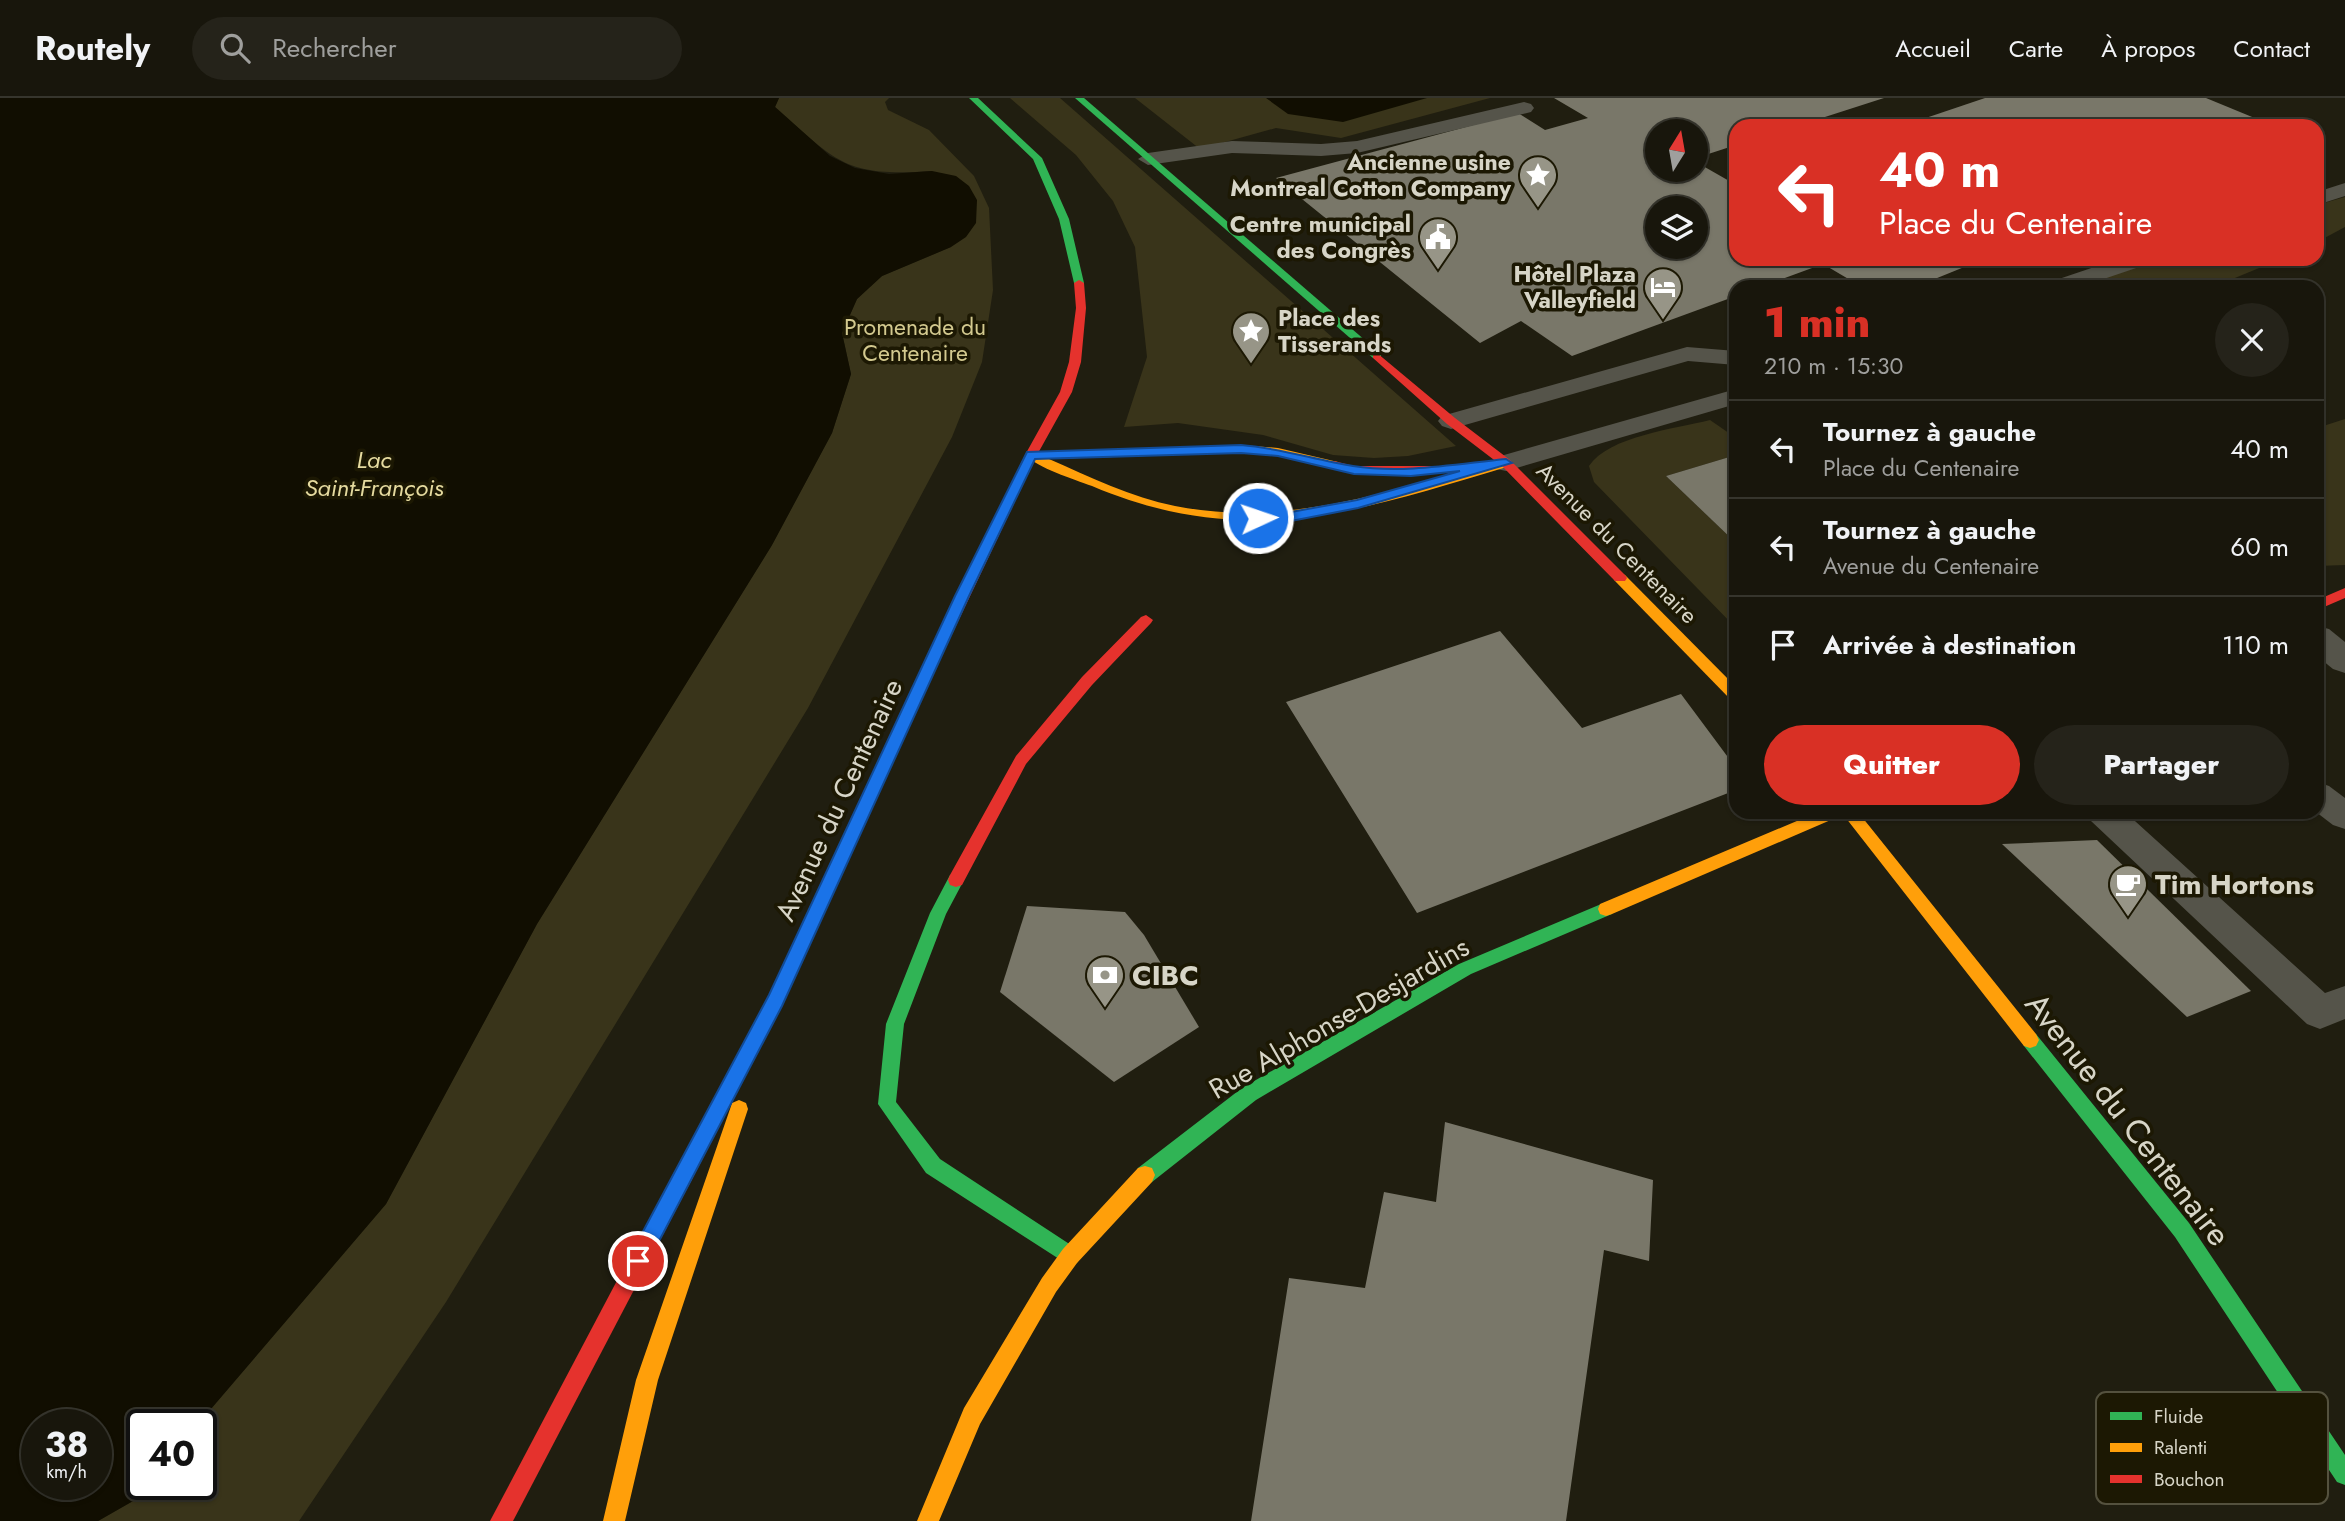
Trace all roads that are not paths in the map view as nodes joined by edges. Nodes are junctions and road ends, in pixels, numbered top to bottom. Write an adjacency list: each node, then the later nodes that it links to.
1 (973, 98): 12 (main road, Avenue du Centenaire)
2 (1079, 98): 4 (main road, Avenue du Centenaire)
3 (1524, 108): 4 (lane)
4 (1148, 159): 11 (main road, Avenue du Centenaire)
5 (2345, 189): 6 (lane)
6 (2324, 196)
7 (2119, 266): 8 (lane)
8 (2078, 280)
9 (1729, 357): 11 (lane)
10 (1729, 398): 13 (lane)
11 (1451, 421): 13 (main road, Avenue du Centenaire)
12 (1031, 455): 13 (main road); 13 (main road); 25 (main road, Avenue du Centenaire)
13 (1506, 463): 19 (main road, Avenue du Centenaire)
14 (2345, 593): 15 (main road)
15 (2324, 602)
16 (1146, 620): 27 (main road)
17 (2324, 644): 18 (street)
18 (2345, 660)
19 (1729, 689)
20 (2324, 800): 21 (lane)
21 (2345, 817)
22 (1818, 819): 27 (main road, Rue Alphonse-Desjardins)
23 (1855, 819): 28 (main road, Avenue du Centenaire)
24 (2111, 819): 26 (lane)
25 (776, 1000): 31 (main road, Avenue du Centenaire); 32 (main road)
26 (2345, 1002)
27 (1070, 1255): 33 (main road, Rue Alphonse-Desjardins)
28 (2290, 1392)
29 (2328, 1449): 30 (main road, Avenue du Centenaire)
30 (2345, 1474)
31 (500, 1521)
32 (614, 1521)
33 (928, 1521)

